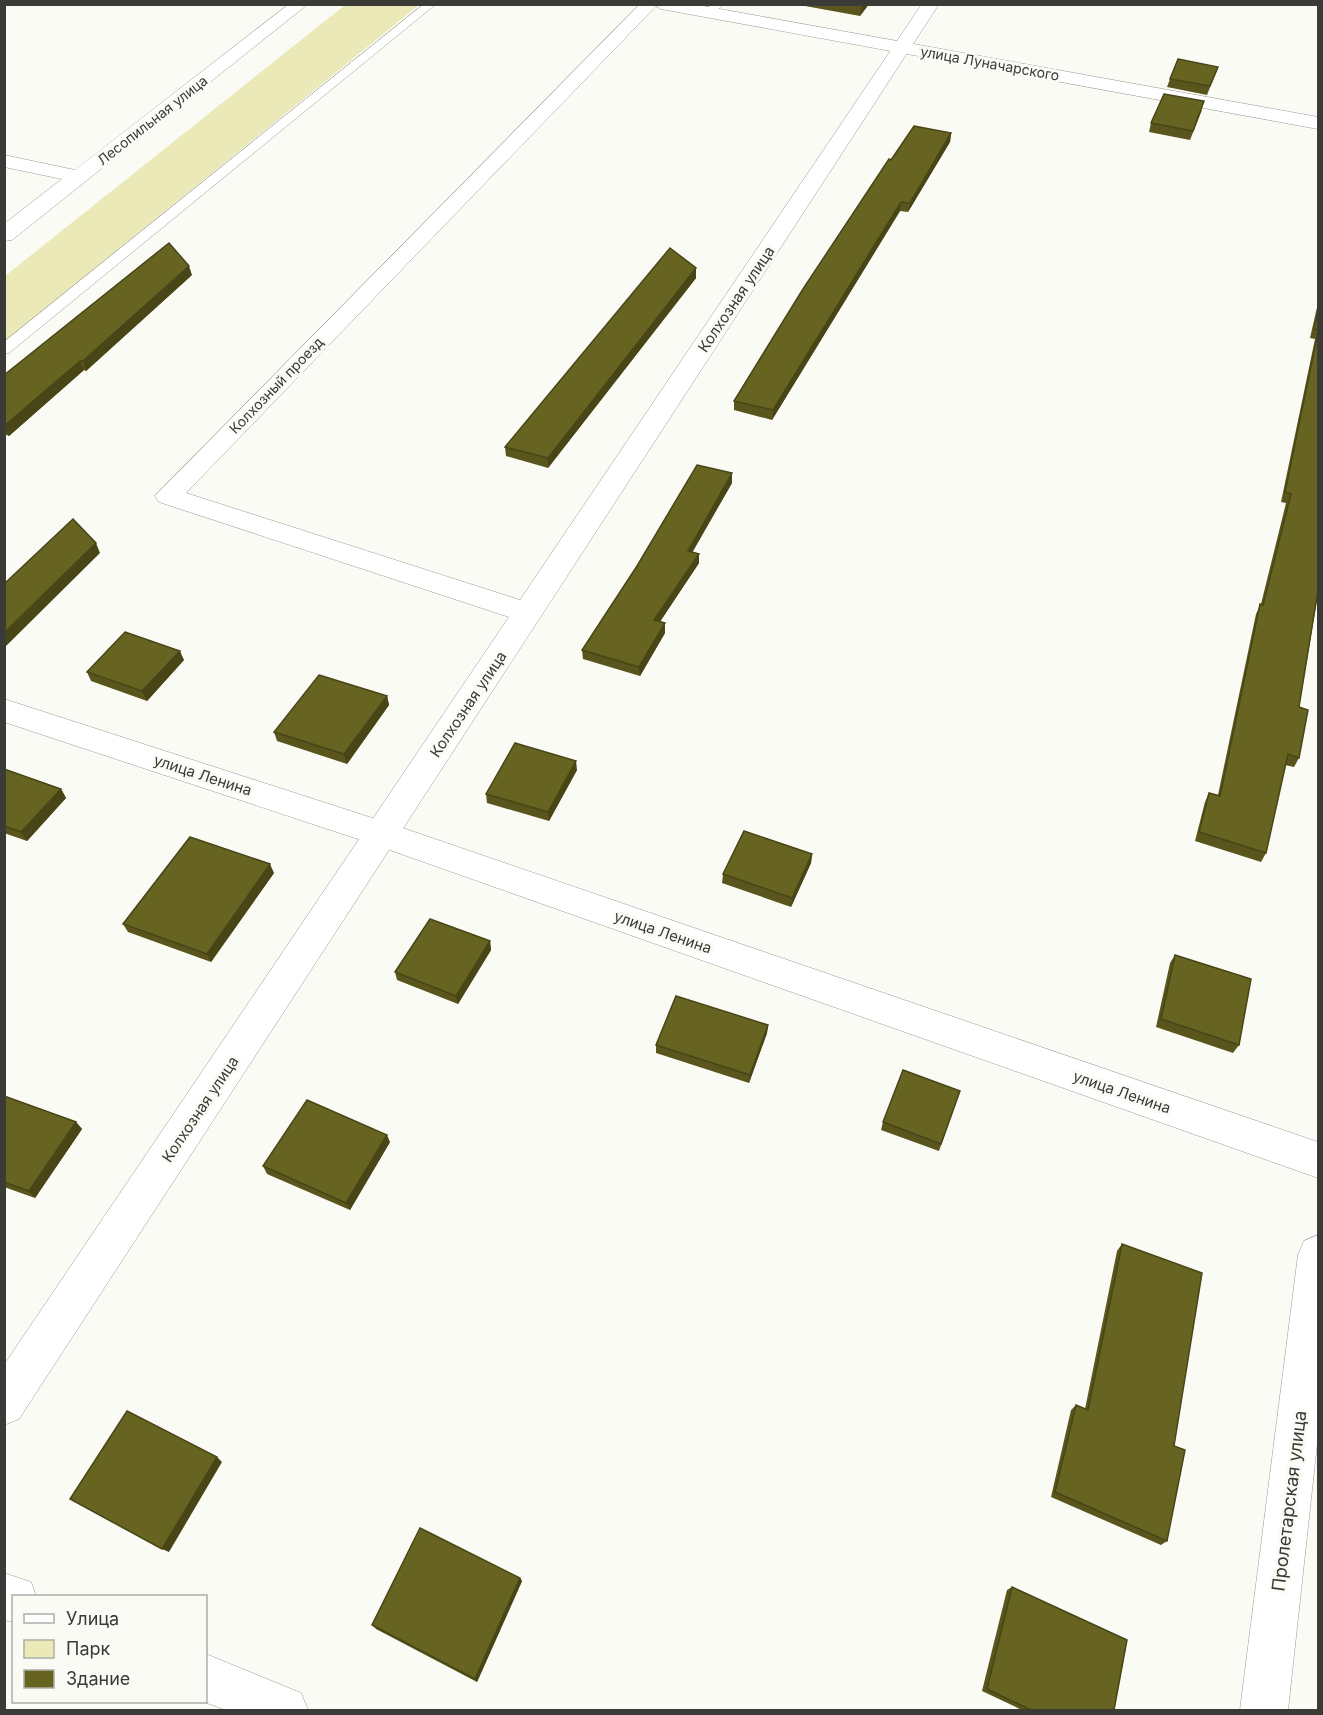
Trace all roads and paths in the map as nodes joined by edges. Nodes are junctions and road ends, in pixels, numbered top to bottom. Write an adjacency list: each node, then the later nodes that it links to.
1 (300, 4): 10 (street, Лесопильная улица)
2 (431, 4): 12 (lane)
3 (650, 4): 13 (street, Колхозный проезд)
4 (661, 4): 6 (street, улица Луначарского)
5 (931, 4): 7 (street, Колхозная улица)
6 (714, 9): 7 (street, улица Луначарского)
7 (903, 47): 8 (street, улица Луначарского); 13 (street, Колхозная улица)
8 (1318, 123)
9 (4, 161): 10 (street)
10 (80, 177): 11 (street, Лесопильная улица)
11 (4, 235)
12 (4, 350)
13 (528, 613): 15 (street, Колхозная улица)
14 (4, 710): 15 (street, улица Ленина)
15 (382, 834): 16 (street, улица Ленина); 18 (street, Колхозная улица)
16 (1318, 1160)
17 (1318, 1255): 21 (street, Пролетарская улица)
18 (4, 1404)
19 (207, 1678): 20 (street)
20 (284, 1710)
21 (1264, 1710)

